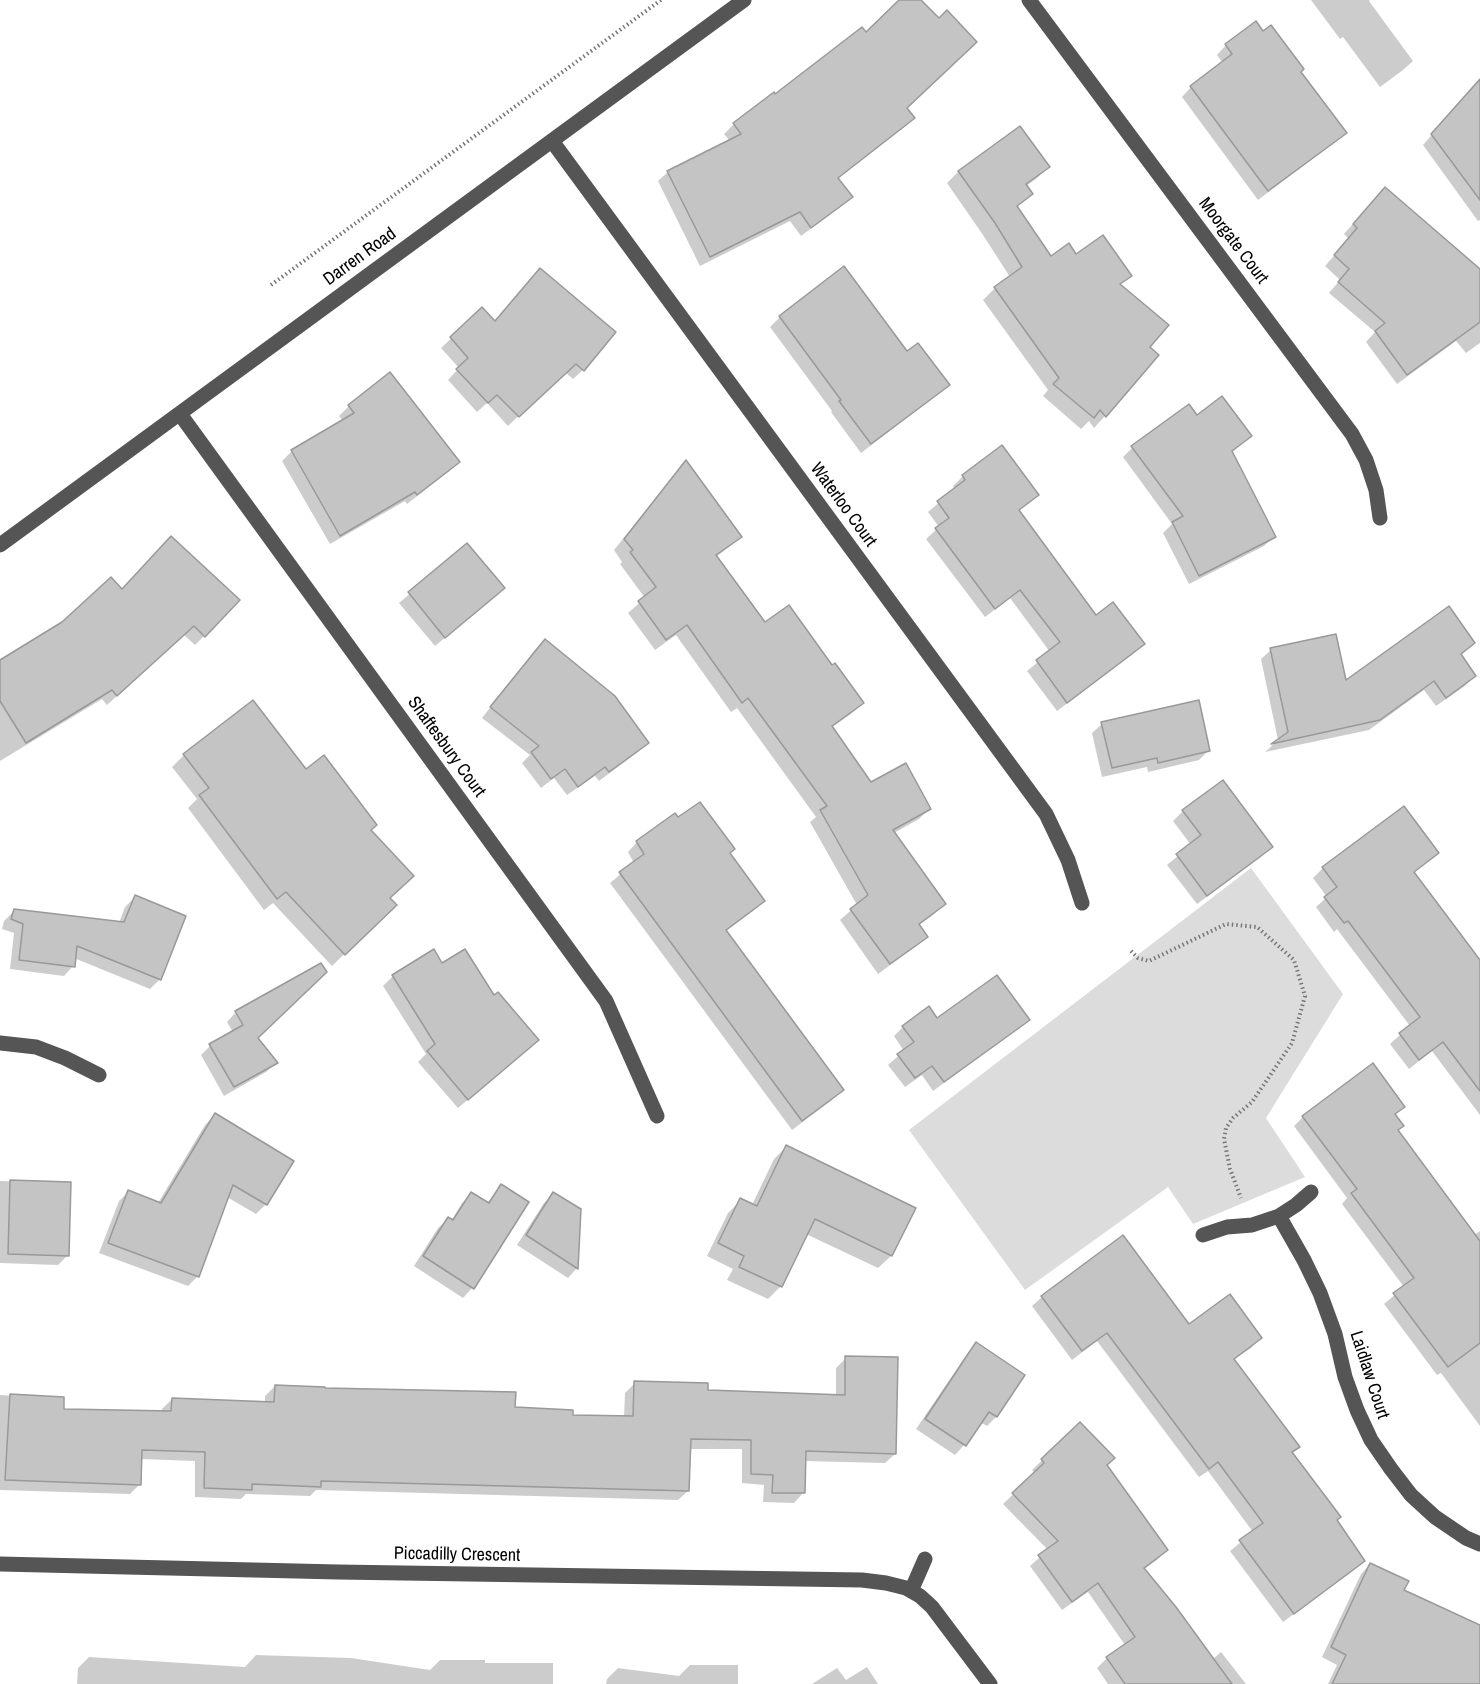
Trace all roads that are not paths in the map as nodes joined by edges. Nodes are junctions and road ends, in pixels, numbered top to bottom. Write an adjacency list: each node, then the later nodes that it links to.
1 (744, 0): 3 (street, Darren Road)
2 (1029, 0): 5 (street, Moorgate Court)
3 (552, 141): 4 (street, Darren Road); 7 (street, Waterloo Court)
4 (180, 414): 6 (street, Darren Road); 10 (street, Shaftesbury Court)
5 (1380, 518)
6 (0, 545)
7 (1082, 903)
8 (0, 1043): 9 (street)
9 (99, 1075)
10 (657, 1116)
11 (1311, 1192): 12 (street)
12 (1279, 1216): 13 (street); 14 (street, Laidlaw Court)
13 (1203, 1235)
14 (1480, 1545)
15 (925, 1559): 17 (street)
16 (0, 1564): 17 (street, Piccadilly Crescent)
17 (911, 1591): 18 (street, Piccadilly Crescent)
18 (990, 1684)

